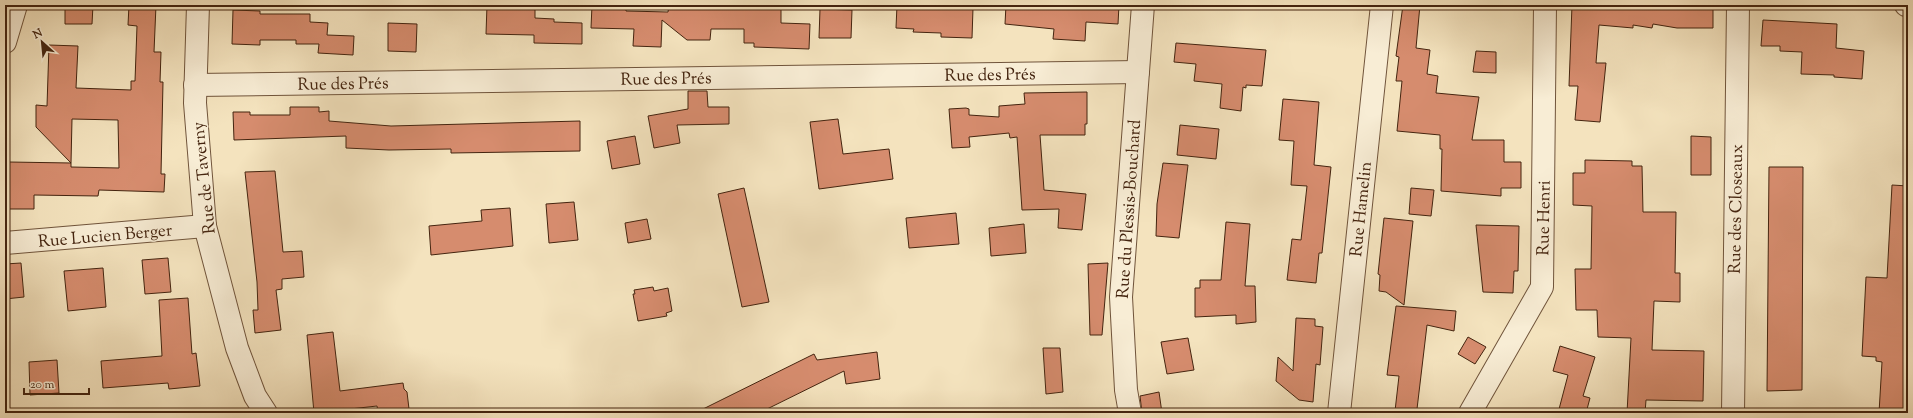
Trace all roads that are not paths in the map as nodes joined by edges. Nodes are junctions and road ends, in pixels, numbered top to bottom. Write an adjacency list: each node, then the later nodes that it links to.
1 (16, 5): 7 (street)
2 (198, 5): 9 (street, Rue de Taverny)
3 (1143, 5): 8 (street, Rue du Plessis-Bouchard)
4 (1382, 5): 14 (street, Rue Hamelin)
5 (1545, 5): 15 (street, Rue Henri)
6 (1738, 5): 16 (street, Rue des Closeaux)
7 (5, 42)
8 (1138, 72): 9 (street, Rue des Prés); 13 (street, Rue du Plessis-Bouchard)
9 (195, 85): 10 (street, Rue de Taverny)
10 (205, 226): 11 (street, Rue Lucien Berger); 12 (street, Rue de Taverny)
11 (5, 244)
12 (266, 413)
13 (1130, 413)
14 (1339, 413)
15 (1470, 413)
16 (1733, 413)

